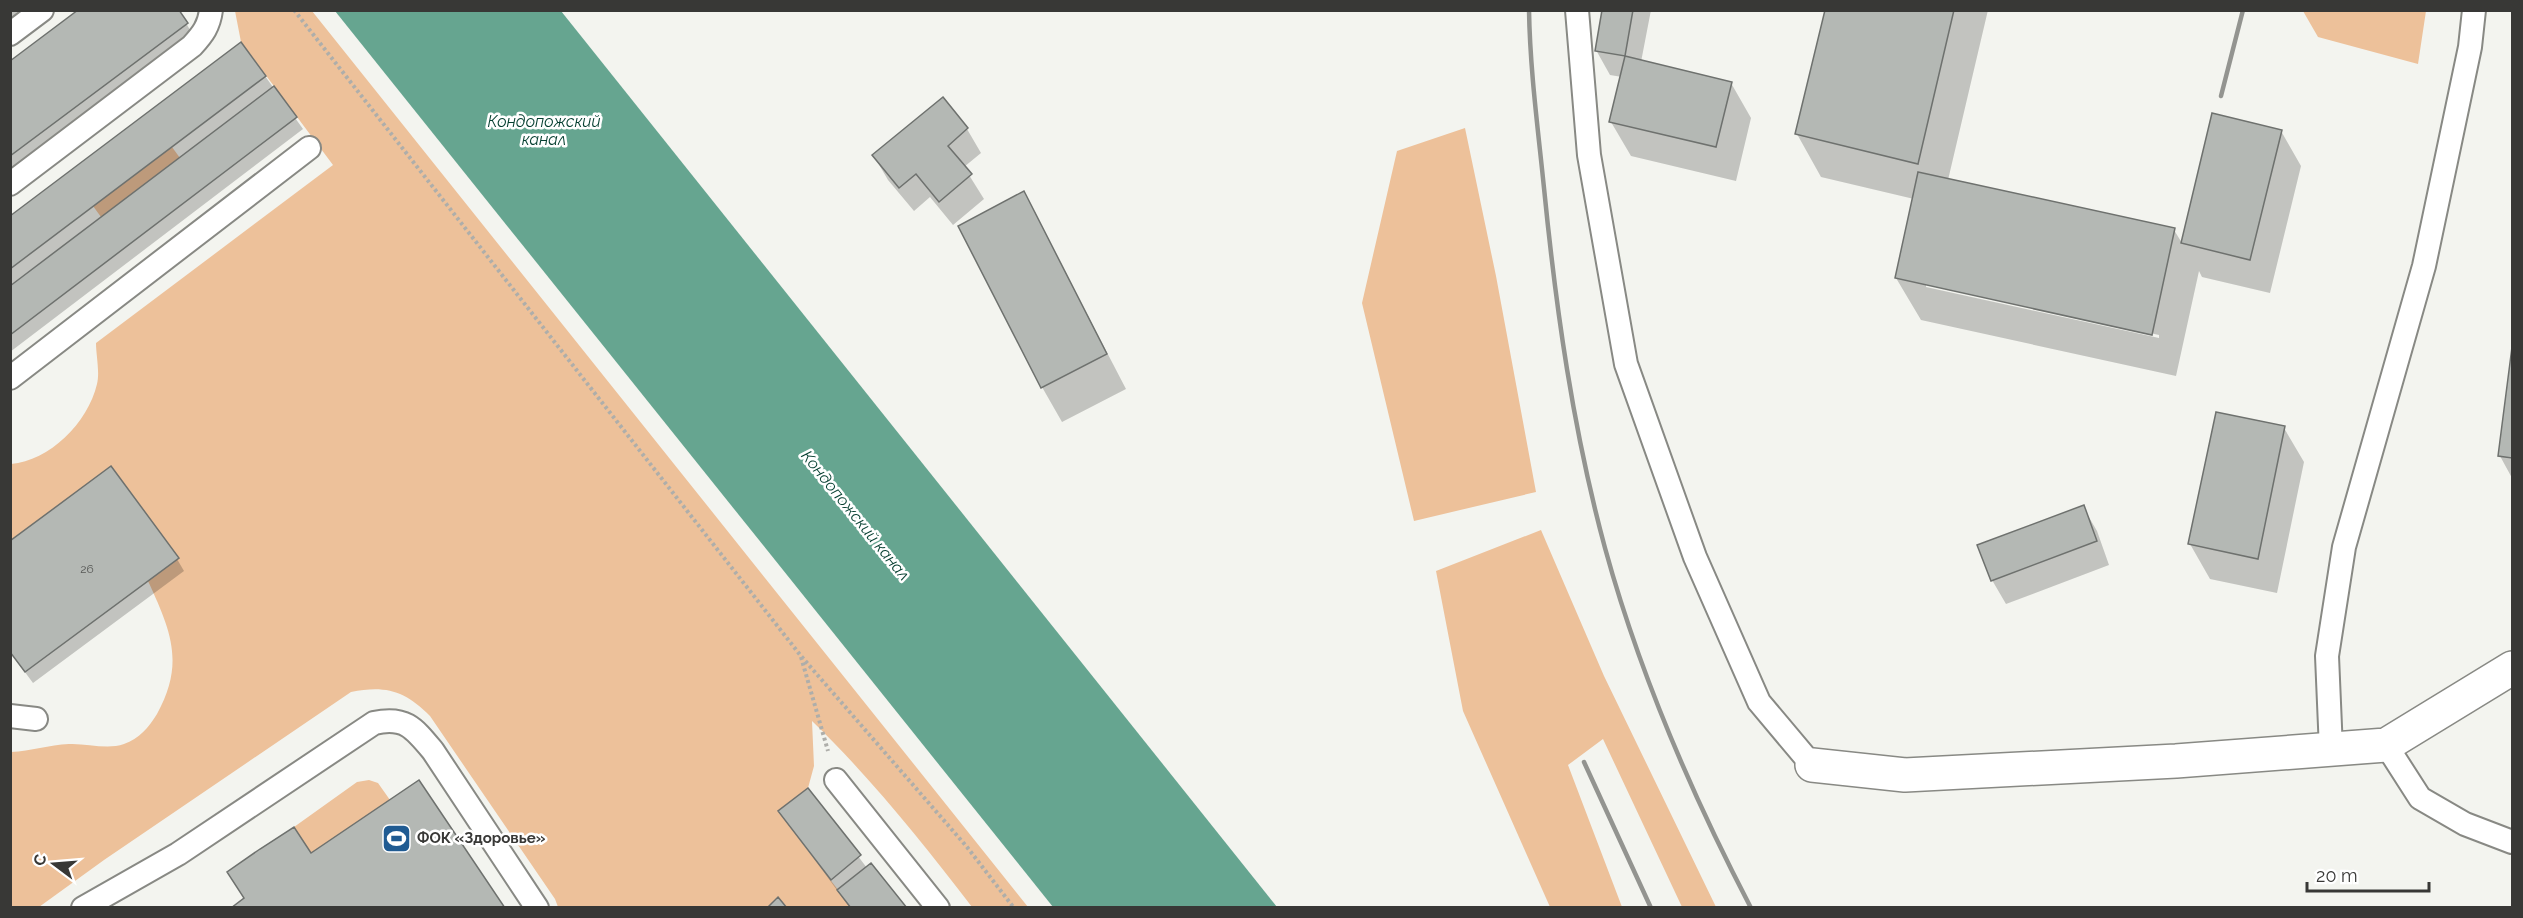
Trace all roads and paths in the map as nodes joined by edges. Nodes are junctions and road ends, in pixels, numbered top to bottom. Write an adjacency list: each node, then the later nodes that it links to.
1 (42, 10): 6 (lane)
2 (211, 10): 8 (lane)
3 (294, 10): 10 (path)
4 (1577, 10): 16 (lane)
5 (2474, 10): 15 (lane)
6 (10, 34)
7 (309, 148): 9 (lane)
8 (10, 184)
9 (10, 378)
10 (801, 656): 17 (path); 23 (path)
11 (2512, 668): 14 (street)
12 (10, 716): 13 (lane)
13 (36, 719)
14 (2386, 746): 15 (street); 18 (lane)
15 (2331, 750): 16 (street)
16 (1812, 765)
17 (836, 780): 22 (lane)
18 (2512, 842)
19 (118, 899): 20 (lane); 21 (lane)
20 (83, 908)
21 (537, 908)
22 (938, 908)
23 (1014, 908)

